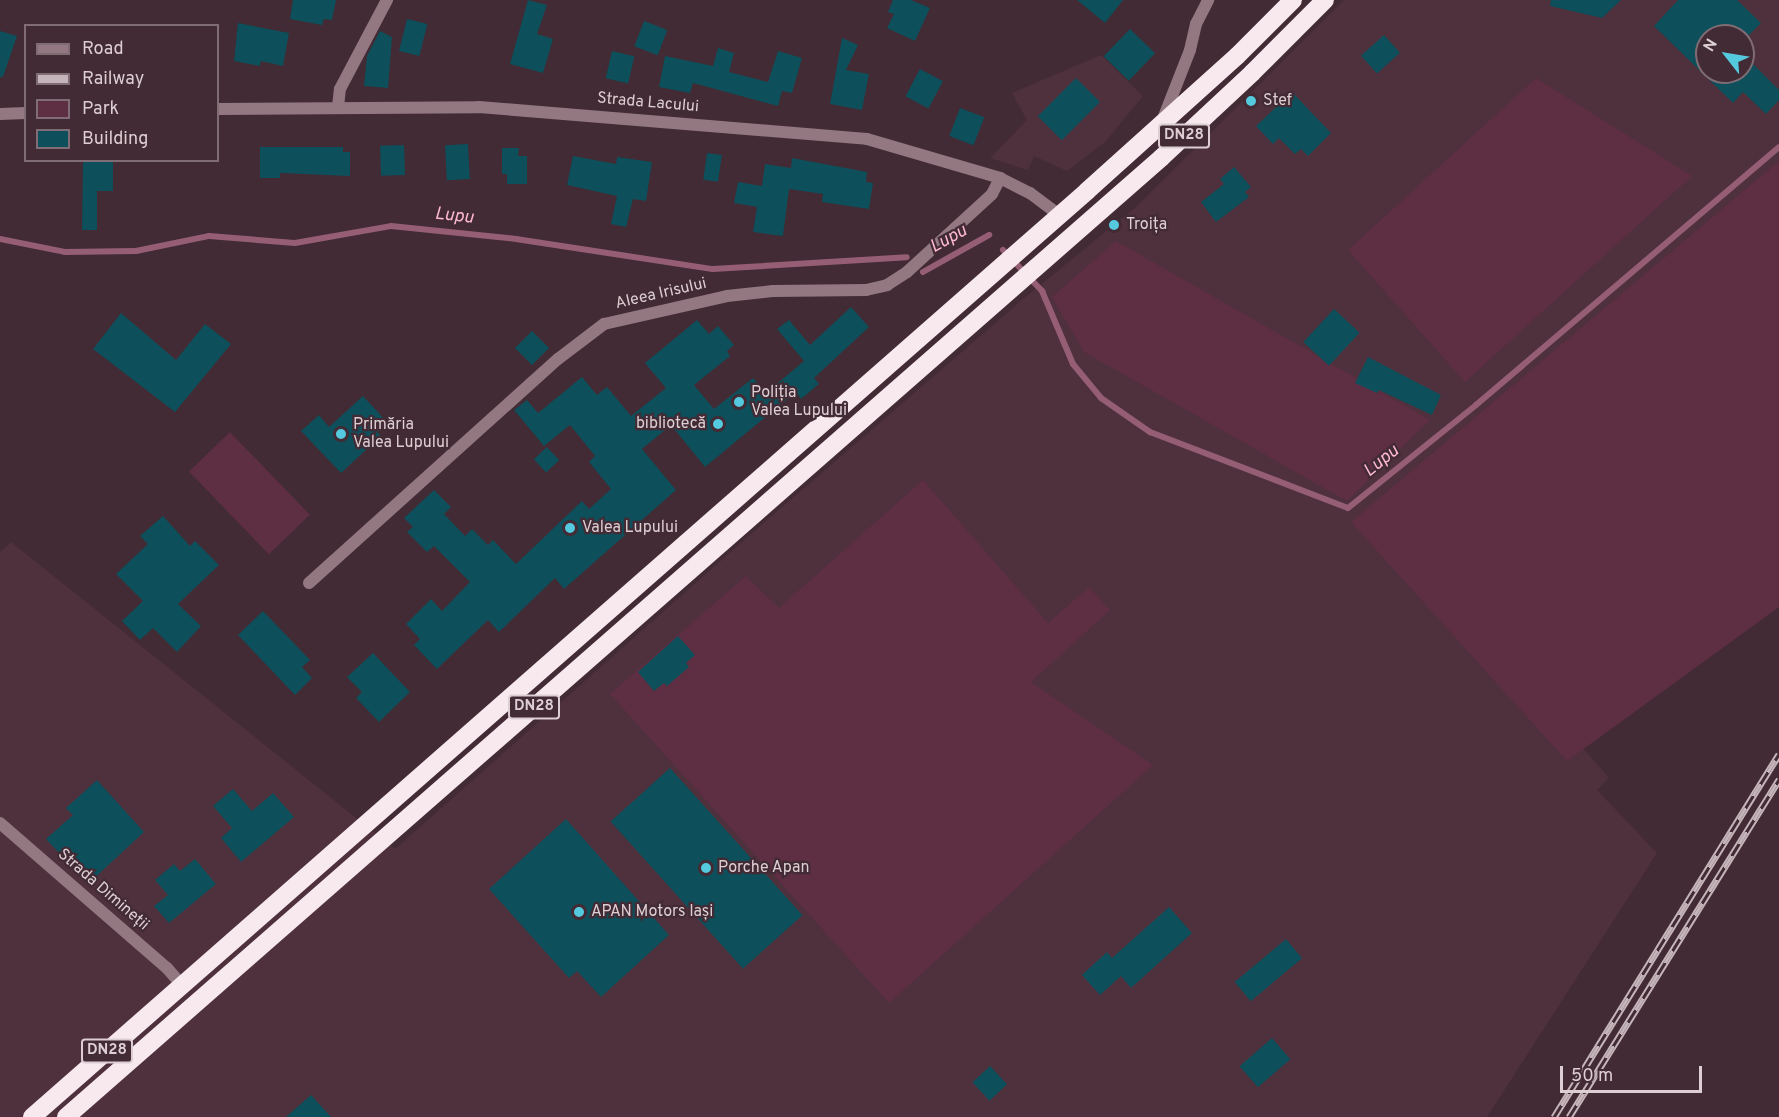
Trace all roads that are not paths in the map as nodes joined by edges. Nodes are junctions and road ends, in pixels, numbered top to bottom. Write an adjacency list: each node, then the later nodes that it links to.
1 (387, 0): 5 (street)
2 (1208, 0): 9 (street)
3 (1293, 0): 9 (highway, DN28)
4 (1325, 0): 16 (highway, DN28)
5 (338, 107): 6 (street, Strada Lacului); 10 (street, Strada Lacului)
6 (219, 109)
7 (24, 113): 8 (street)
8 (0, 114)
9 (1160, 125): 11 (highway, DN28)
10 (1000, 178): 11 (street, Strada Lacului); 12 (street, Aleea Irisului)
11 (1059, 215): 14 (highway, DN28)
12 (309, 583)
13 (0, 823): 14 (street, Strada Dimineții)
14 (182, 985): 15 (highway, DN28)
15 (32, 1117)
16 (66, 1117)

